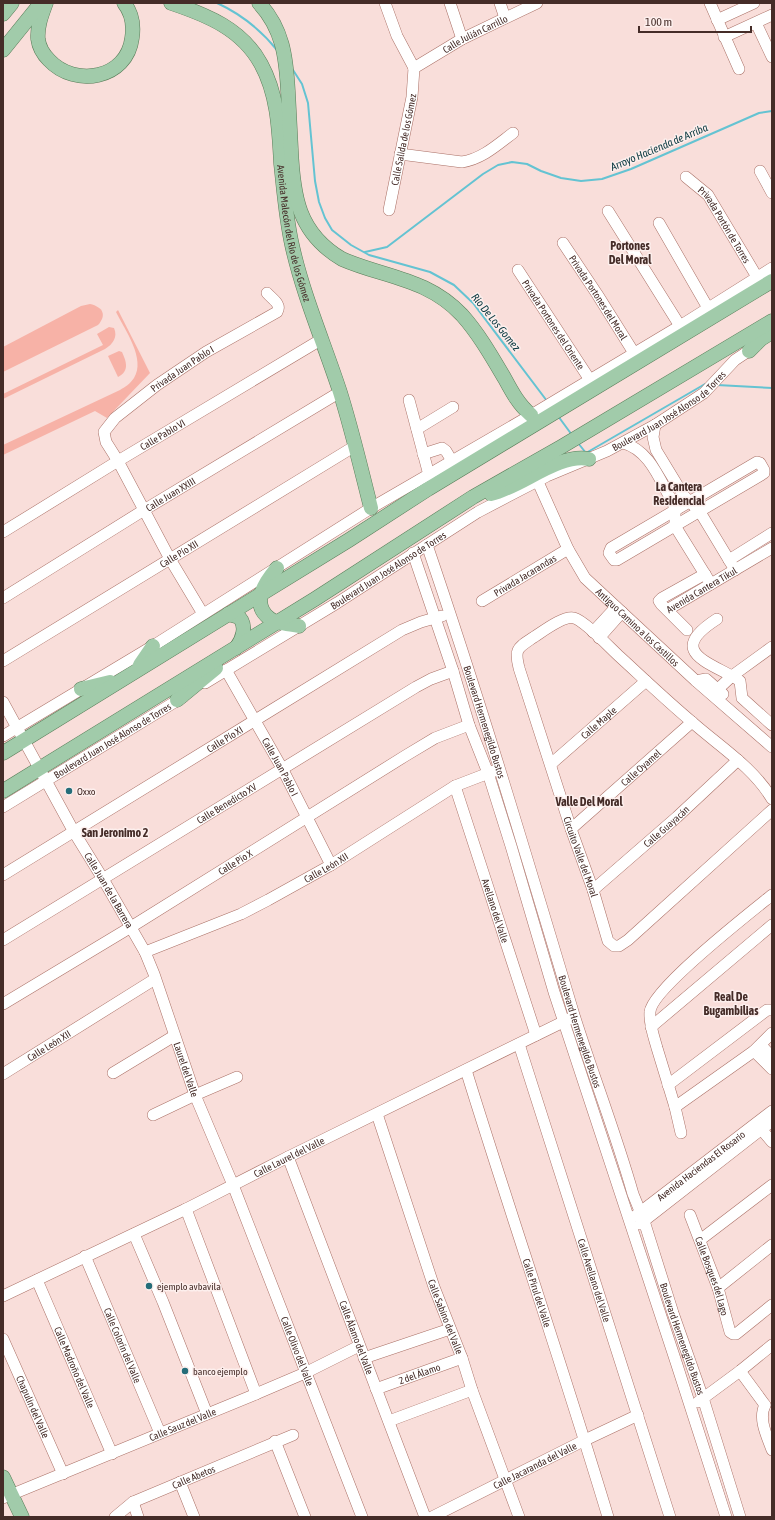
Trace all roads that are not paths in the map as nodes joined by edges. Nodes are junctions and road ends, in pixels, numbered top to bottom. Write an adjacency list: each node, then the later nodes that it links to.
1 (12, 3): 13 (main road)
2 (42, 3): 20 (main road)
3 (46, 3): 4 (main road)
4 (124, 3)
5 (171, 3): 43 (main road, Avenida Malecón del Río de los Gómez)
6 (259, 3): 51 (main road, Avenida Malecón del Río de los Gómez)
7 (385, 3): 22 (street)
8 (450, 3): 19 (street)
9 (500, 3): 15 (street)
10 (537, 3): 15 (street, Calle Julián Carrillo)
11 (710, 3): 16 (street)
12 (750, 4): 16 (street)
13 (3, 14)
14 (772, 15): 17 (street)
15 (505, 18): 19 (street, Calle Julián Carrillo)
16 (717, 20): 18 (street)
17 (756, 22): 18 (street); 21 (street)
18 (724, 37): 23 (street)
19 (462, 39): 22 (street, Calle Julián Carrillo)
20 (3, 50)
21 (772, 57)
22 (414, 68): 25 (street, Calle Salida de los Gómez)
23 (739, 69)
24 (513, 133): 25 (street)
25 (400, 154): 29 (street, Calle Salida de los Gómez)
26 (760, 170): 28 (street)
27 (686, 177): 35 (street, Privada Portón de Torres)
28 (772, 193)
29 (389, 210)
30 (608, 210): 40 (street)
31 (659, 223): 38 (street)
32 (563, 243): 45 (street, Privada Portones del Moral)
33 (772, 268): 35 (street)
34 (518, 270): 46 (street, Privada Portones del Oriente)
35 (757, 277): 38 (street)
36 (772, 281): 49 (main road)
37 (267, 293): 58 (street, Privada Juan Pablo I)
38 (708, 308): 40 (street)
39 (772, 321): 62 (main road, Boulevard Juan José Alonso de Torres)
40 (680, 326): 45 (street)
41 (772, 332): 44 (main road)
42 (772, 337): 44 (street, Boulevard Juan José Alonso de Torres)
43 (322, 339): 47 (main road, Avenida Malecón del Río de los Gómez); 58 (street, Calle Pablo VI)
44 (749, 351): 52 (street, Boulevard Juan José Alonso de Torres)
45 (634, 353): 46 (street)
46 (590, 380): 49 (street)
47 (340, 392): 55 (main road, Avenida Malecón del Río de los Gómez); 65 (street, Calle Juan XXIII)
48 (409, 400): 53 (street)
49 (562, 402): 51 (main road)
50 (453, 407): 53 (street)
51 (533, 418): 59 (street); 81 (main road)
52 (655, 425): 54 (street, Boulevard Juan José Alonso de Torres); 63 (street)
53 (417, 429): 56 (street)
54 (623, 443): 57 (street, Boulevard Juan José Alonso de Torres); 66 (street)
55 (355, 446): 64 (main road, Avenida Malecón del Río de los Gómez); 75 (street, Calle Pío XII)
56 (423, 454): 59 (street); 60 (street)
57 (589, 460): 61 (street, Boulevard Juan José Alonso de Torres); 62 (main road)
58 (118, 461): 65 (street); 69 (street, Calle Pablo VI)
59 (452, 462): 60 (street)
60 (429, 475): 64 (street)
61 (538, 482): 71 (street, Boulevard Juan José Alonso de Torres); 73 (street, Antiguo Camino a los Castillos)
62 (473, 497): 91 (main road, Boulevard Juan José Alonso de Torres)
63 (690, 501): 66 (street); 67 (street); 67 (street)
64 (371, 508): 77 (street)
65 (144, 510): 75 (street); 82 (street, Calle Juan XXIII)
66 (675, 510): 68 (street); 68 (street)
67 (700, 512): 68 (street); 76 (street)
68 (676, 526): 79 (street)
69 (3, 532)
70 (772, 533): 76 (street, Avenida Cantera Tikul)
71 (426, 545): 74 (street, Boulevard Juan José Alonso de Torres); 88 (street, Boulevard Hermenegildo Bustos)
72 (772, 548): 78 (street, Avenida Cantera Tikul)
73 (568, 549): 83 (street, Privada Jacarandas); 84 (street, Antiguo Camino a los Castillos)
74 (413, 554): 89 (street, Boulevard Hermenegildo Bustos); 92 (street, Boulevard Juan José Alonso de Torres)
75 (170, 559): 86 (street); 98 (street, Calle Pío XII)
76 (729, 560): 78 (street)
77 (277, 568): 81 (main road); 86 (street)
78 (735, 570): 80 (street, Avenida Cantera Tikul)
79 (705, 574): 80 (street); 85 (street, Avenida Cantera Tikul)
80 (711, 584): 85 (street, Avenida Cantera Tikul)
81 (261, 594): 87 (main road); 91 (main road)
82 (3, 598)
83 (482, 601)
84 (619, 610): 94 (street); 105 (street, Antiguo Camino a los Castillos)
85 (667, 610): 93 (street)
86 (203, 614): 95 (street)
87 (228, 614): 96 (main road); 99 (main road)
88 (450, 614): 89 (street, Calle Pío XI); 122 (street, Boulevard Hermenegildo Bustos)
89 (436, 617): 101 (street, Boulevard Hermenegildo Bustos); 111 (street, Calle Pío XI)
90 (717, 619): 102 (street)
91 (278, 621): 92 (main road); 96 (main road, Boulevard Juan José Alonso de Torres)
92 (299, 626): 100 (street, Boulevard Juan José Alonso de Torres)
93 (687, 630)
94 (596, 635): 104 (street, Circuito Valle del Moral); 121 (street, Circuito Valle del Moral)
95 (154, 646): 99 (main road); 106 (street)
96 (238, 646): 108 (main road); 125 (main road, Boulevard Juan José Alonso de Torres)
97 (772, 647): 102 (street)
98 (3, 661)
99 (137, 670): 103 (main road)
100 (226, 670): 108 (street, Boulevard Juan José Alonso de Torres); 111 (street, Calle Juan Pablo I)
101 (454, 671): 114 (street, Boulevard Hermenegildo Bustos); 123 (street, Calle Benedicto XV)
102 (732, 676): 107 (street); 113 (street)
103 (124, 678): 106 (main road); 117 (main road)
104 (646, 681): 112 (street, Circuito Valle del Moral); 121 (street, Calle Maple)
105 (696, 681): 107 (street); 110 (street, Antiguo Camino a los Castillos)
106 (81, 689): 115 (street)
107 (718, 689): 110 (street)
108 (177, 700): 125 (street, Boulevard Juan José Alonso de Torres)
109 (3, 702): 115 (street, Calle Juan de la Barrera)
110 (724, 706): 118 (street, Antiguo Camino a los Castillos)
111 (255, 721): 123 (street, Calle Juan Pablo I); 133 (street, Calle Pío XI)
112 (692, 722): 120 (street, Circuito Valle del Moral); 132 (street, Calle Oyamel)
113 (771, 722)
114 (469, 724): 124 (street, Boulevard Hermenegildo Bustos); 131 (street, Calle Pío X)
115 (16, 727): 116 (street); 117 (street, Calle Juan de la Barrera)
116 (3, 736)
117 (24, 741): 119 (main road); 125 (street, Calle Juan de la Barrera)
118 (772, 747)
119 (3, 753)
120 (738, 760): 128 (street, Circuito Valle del Moral); 137 (street, Calle Guayacán)
121 (551, 764): 132 (street, Circuito Valle del Moral)
122 (500, 769): 124 (street, Calle León XII); 146 (street, Boulevard Hermenegildo Bustos)
123 (283, 770): 131 (street, Calle Juan Pablo I); 136 (street, Calle Benedicto XV)
124 (488, 773): 126 (street, Calle León XII); 147 (street, Boulevard Hermenegildo Bustos)
125 (42, 775): 127 (main road, Boulevard Juan José Alonso de Torres); 129 (street, Boulevard Juan José Alonso de Torres); 133 (street, Calle Juan de la Barrera)
126 (455, 786): 134 (street, Calle León XII); 150 (street, Avellano del Valle)
127 (3, 791)
128 (772, 799)
129 (3, 807)
130 (772, 810): 137 (street, Circuito Valle del Moral)
131 (306, 817): 134 (street, Calle Juan Pablo I); 140 (street, Calle Pío X)
132 (571, 829): 137 (street, Circuito Valle del Moral)
133 (74, 832): 135 (street, Calle Pío XI); 136 (street, Calle Juan de la Barrera)
134 (331, 865): 142 (street, Calle León XII)
135 (3, 875)
136 (103, 879): 140 (street, Calle Juan de la Barrera); 141 (street, Calle Benedicto XV)
137 (593, 890)
138 (772, 895): 148 (street)
139 (772, 924): 148 (street)
140 (130, 927): 142 (street, Calle Juan de la Barrera); 144 (street, Calle Pío X)
141 (3, 940)
142 (145, 952): 143 (street, Laurel del Valle)
143 (155, 979): 151 (street, Laurel del Valle); 158 (street, Calle León XII)
144 (3, 1004)
145 (772, 1010): 160 (street)
146 (575, 1017): 147 (street, Calle Laurel del Valle); 174 (street, Boulevard Hermenegildo Bustos)
147 (563, 1021): 150 (street, Calle Laurel del Valle); 179 (street, Boulevard Hermenegildo Bustos)
148 (651, 1027): 160 (street)
149 (772, 1033): 153 (street)
150 (536, 1035): 152 (street, Calle Laurel del Valle)
151 (174, 1036): 157 (street); 161 (street, Laurel del Valle)
152 (519, 1044): 156 (street, Calle Laurel del Valle); 203 (street, Calle Avellano del Valle)
153 (758, 1048): 154 (street); 155 (street); 162 (street)
154 (772, 1057)
155 (772, 1069)
156 (466, 1070): 164 (street, Calle Laurel del Valle); 207 (street, Calle Pirul del Valle)
157 (113, 1073)
158 (3, 1074)
159 (237, 1077): 161 (street)
160 (668, 1085): 162 (street)
161 (195, 1095): 165 (street); 171 (street, Laurel del Valle)
162 (675, 1107): 168 (street)
163 (772, 1111): 167 (street, Avenida Haciendas El Rosario)
164 (377, 1114): 170 (street, Calle Laurel del Valle); 188 (street, Calle Sabino del Valle)
165 (153, 1115)
166 (772, 1121): 167 (street, Avenida Haciendas El Rosario)
167 (759, 1127): 169 (street); 173 (street, Avenida Haciendas El Rosario)
168 (681, 1133)
169 (772, 1142)
170 (288, 1157): 171 (street, Calle Laurel del Valle); 191 (street, Calle Álamo del Valle)
171 (233, 1185): 176 (street, Calle Laurel del Valle); 195 (street, Calle Olivo del Valle)
172 (772, 1185): 181 (street)
173 (681, 1186): 175 (street, Avenida Haciendas El Rosario); 178 (street, Avenida Haciendas El Rosario)
174 (634, 1194): 175 (street); 178 (street, Boulevard Hermenegildo Bustos)
175 (658, 1199): 178 (street, Avenida Haciendas El Rosario)
176 (186, 1209): 180 (street, Calle Laurel del Valle); 198 (street)
177 (690, 1215): 181 (street, Calle Bosques del Lago)
178 (642, 1216): 179 (street, Avenida Haciendas El Rosario); 199 (street, Boulevard Hermenegildo Bustos)
179 (631, 1225): 201 (street, Boulevard Hermenegildo Bustos)
180 (134, 1234): 183 (street, Calle Laurel del Valle); 202 (street)
181 (700, 1240): 185 (street, Calle Bosques del Lago)
182 (772, 1245): 185 (street)
183 (85, 1256): 184 (street, Calle Laurel del Valle); 205 (street, Calle Colorín del Valle)
184 (37, 1280): 186 (street, Calle Laurel del Valle); 210 (street, Calle Madroño del Valle)
185 (718, 1288): 187 (street, Calle Bosques del Lago)
186 (3, 1296)
187 (772, 1305)
188 (450, 1329): 192 (street); 193 (street, Calle Sabino del Valle)
189 (3, 1339): 211 (street, Chapulin del Valle)
190 (772, 1345): 194 (street)
191 (359, 1346): 192 (street, Calle Álamo del Valle); 195 (street, Calle Sauz del Valle)
192 (364, 1358): 196 (street, Calle Álamo del Valle)
193 (462, 1358): 196 (street, 2 del Álamo); 197 (street, Calle Sabino del Valle)
194 (740, 1371): 199 (street); 200 (street)
195 (305, 1373): 198 (street, Calle Sauz del Valle); 222 (street, Calle Olivo del Valle)
196 (376, 1389): 204 (street, Calle Álamo del Valle)
197 (472, 1390): 204 (street); 213 (street, Calle Sabino del Valle)
198 (256, 1394): 202 (street, Calle Sauz del Valle)
199 (703, 1398): 201 (street); 229 (street, Boulevard Hermenegildo Bustos)
200 (768, 1405): 209 (street)
201 (691, 1407): 228 (street, Boulevard Hermenegildo Bustos)
202 (207, 1414): 205 (street, Calle Sauz del Valle)
203 (638, 1415): 207 (street, Calle Jacaranda del Valle); 227 (street, Calle Avellano del Valle)
204 (389, 1421): 223 (street, Calle Álamo del Valle)
205 (160, 1433): 210 (street, Calle Sauz del Valle)
206 (293, 1434): 208 (street, Calle Abetos)
207 (585, 1440): 213 (street, Calle Jacaranda del Valle); 226 (street, Calle Pirul del Valle)
208 (275, 1441): 214 (street, Calle Abetos); 221 (street)
209 (772, 1450)
210 (112, 1454): 211 (street, Calle Sauz del Valle)
211 (63, 1474): 215 (street, Calle Sauz del Valle)
212 (3, 1477): 215 (main road)
213 (506, 1480): 224 (street, Calle Jacaranda del Valle); 225 (street, Calle Sabino del Valle)
214 (180, 1482): 216 (street, Calle Abetos); 220 (street)
215 (7, 1496): 217 (main road)
216 (133, 1502): 218 (street, Calle Abetos); 219 (street)
217 (22, 1517)
218 (114, 1517)
219 (138, 1517)
220 (194, 1517)
221 (305, 1517)
222 (362, 1517)
223 (425, 1517)
224 (432, 1517)
225 (519, 1517)
226 (608, 1517)
227 (670, 1517)
228 (726, 1517)
229 (740, 1517)

